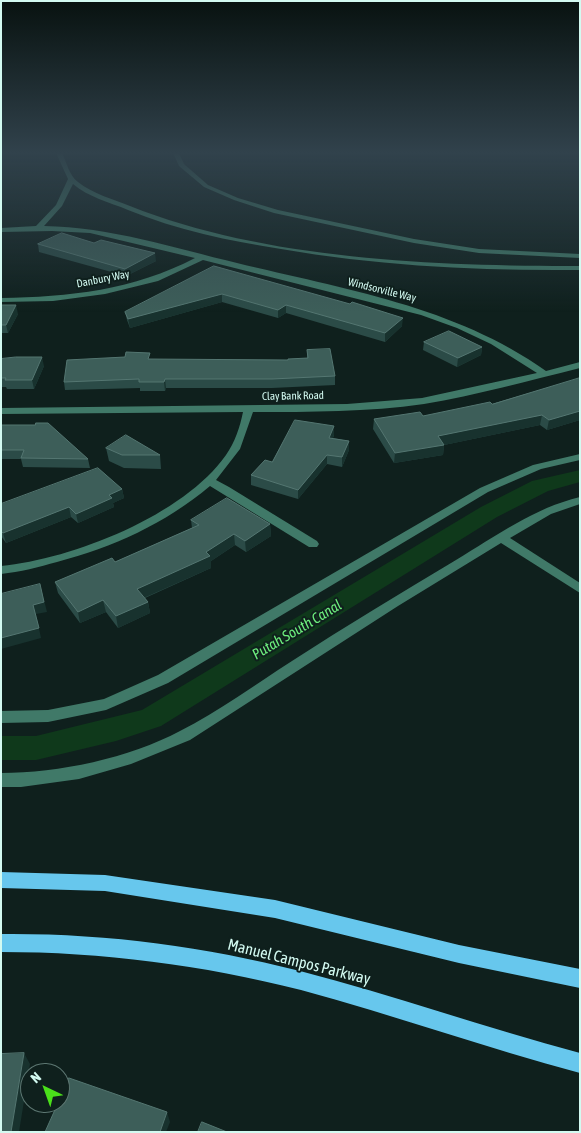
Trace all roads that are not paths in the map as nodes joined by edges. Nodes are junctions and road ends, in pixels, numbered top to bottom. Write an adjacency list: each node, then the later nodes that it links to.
1 (59, 206): 4 (street)
2 (125, 206): 8 (street)
3 (257, 206): 6 (street)
4 (38, 228): 5 (street, Windsorville Way); 7 (street, Windsorville Way)
5 (1, 230)
6 (580, 256)
7 (203, 257): 9 (street, Danbury Way); 11 (street, Windsorville Way)
8 (580, 268)
9 (1, 300)
10 (580, 365): 11 (street, Clay Bank Road)
11 (544, 374): 12 (street, Clay Bank Road)
12 (249, 409): 13 (street, Clay Bank Road); 15 (street)
13 (1, 411)
14 (580, 457): 21 (street)
15 (208, 481): 18 (street); 19 (street)
16 (580, 500): 17 (street)
17 (501, 538): 20 (street); 22 (street)
18 (314, 544)
19 (1, 570)
20 (580, 589)
21 (1, 717)
22 (1, 780)
23 (1, 880): 25 (main road)
24 (1, 943): 26 (main road, Manuel Campos Parkway)
25 (580, 979)
26 (580, 1063)

